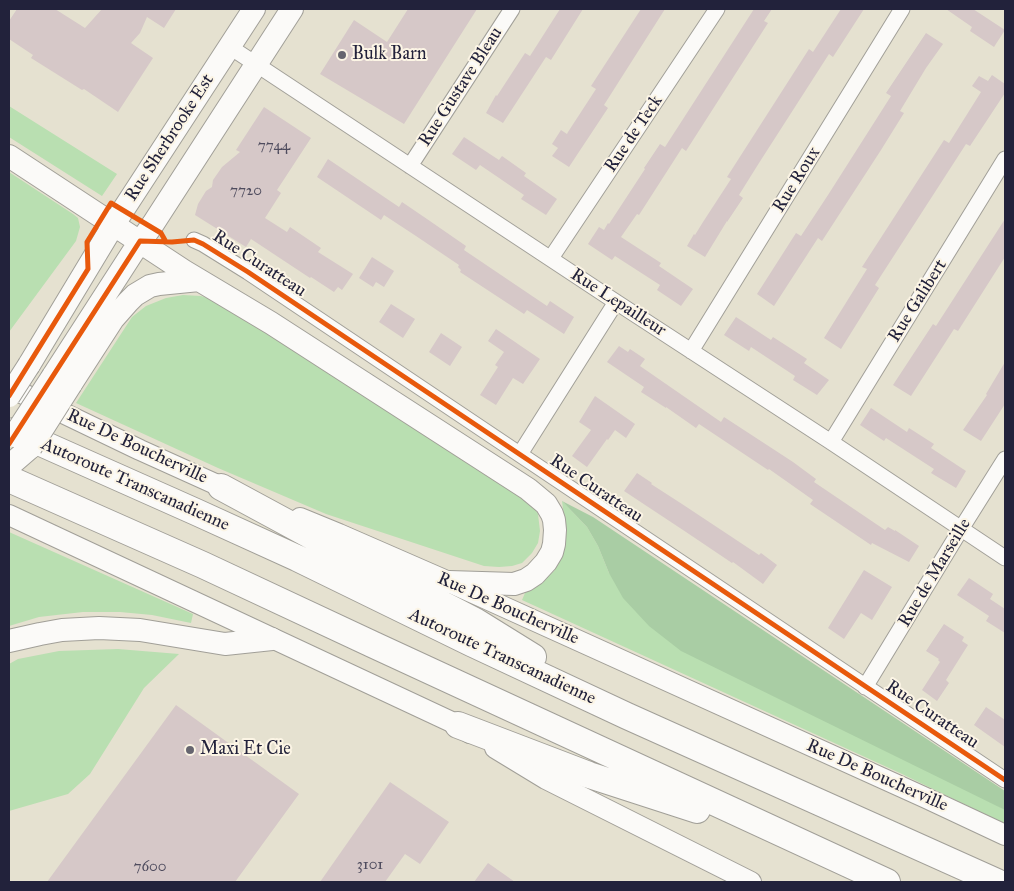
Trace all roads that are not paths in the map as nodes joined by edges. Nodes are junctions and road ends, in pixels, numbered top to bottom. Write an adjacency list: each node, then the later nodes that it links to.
1 (254, 9): 6 (main road, Rue Sherbrooke Est)
2 (292, 9): 7 (main road, Rue Sherbrooke Est)
3 (512, 9): 10 (street, Rue Gustave Bleau)
4 (717, 9): 14 (street, Rue de Teck)
5 (902, 9): 17 (street, Rue Roux)
6 (230, 47): 7 (street, Rue Lepailleur); 11 (main road, Rue Sherbrooke Est)
7 (256, 64): 10 (street, Rue Lepailleur); 13 (main road, Rue Sherbrooke Est)
8 (9, 156): 11 (main road)
9 (1005, 159): 22 (street, Rue Galibert)
10 (410, 166): 14 (street, Rue Lepailleur)
11 (114, 224): 13 (main road); 20 (main road, Rue Sherbrooke Est, bridge)
12 (194, 240): 24 (street, Rue Curatteau)
13 (140, 242): 15 (main road); 18 (main road, Rue Sherbrooke Est)
14 (551, 258): 16 (street, Rue Lepailleur)
15 (199, 280): 18 (main road); 32 (main road)
16 (616, 302): 17 (street, Rue Lepailleur); 24 (street)
17 (691, 351): 22 (street, Rue Lepailleur)
18 (62, 380): 23 (main road, Rue Sherbrooke Est, bridge); 26 (main road, bridge)
19 (9, 387): 28 (main road, Rue De Boucherville)
20 (9, 396)
21 (9, 429): 36 (highway, Autoroute Transcanadienne)
22 (831, 442): 30 (street, Rue Lepailleur)
23 (9, 444)
24 (520, 454): 35 (street, Rue Curatteau)
25 (1005, 459): 30 (street, Rue de Marseille)
26 (9, 466)
27 (9, 479): 40 (highway)
28 (221, 487): 32 (main road, Rue De Boucherville); 36 (highway)
29 (9, 515): 33 (main road)
30 (961, 529): 31 (street, Rue Lepailleur); 35 (street, Rue de Marseille)
31 (1005, 558)
32 (449, 582): 39 (main road, Rue De Boucherville)
33 (272, 639): 34 (main road); 37 (main road)
34 (9, 641)
35 (865, 686): 38 (street, Rue Curatteau)
36 (627, 716): 43 (highway, Autoroute Transcanadienne)
37 (458, 725): 40 (highway); 41 (main road)
38 (1005, 780)
39 (1005, 835)
40 (808, 845): 42 (highway)
41 (752, 882)
42 (887, 882)
43 (997, 882)

